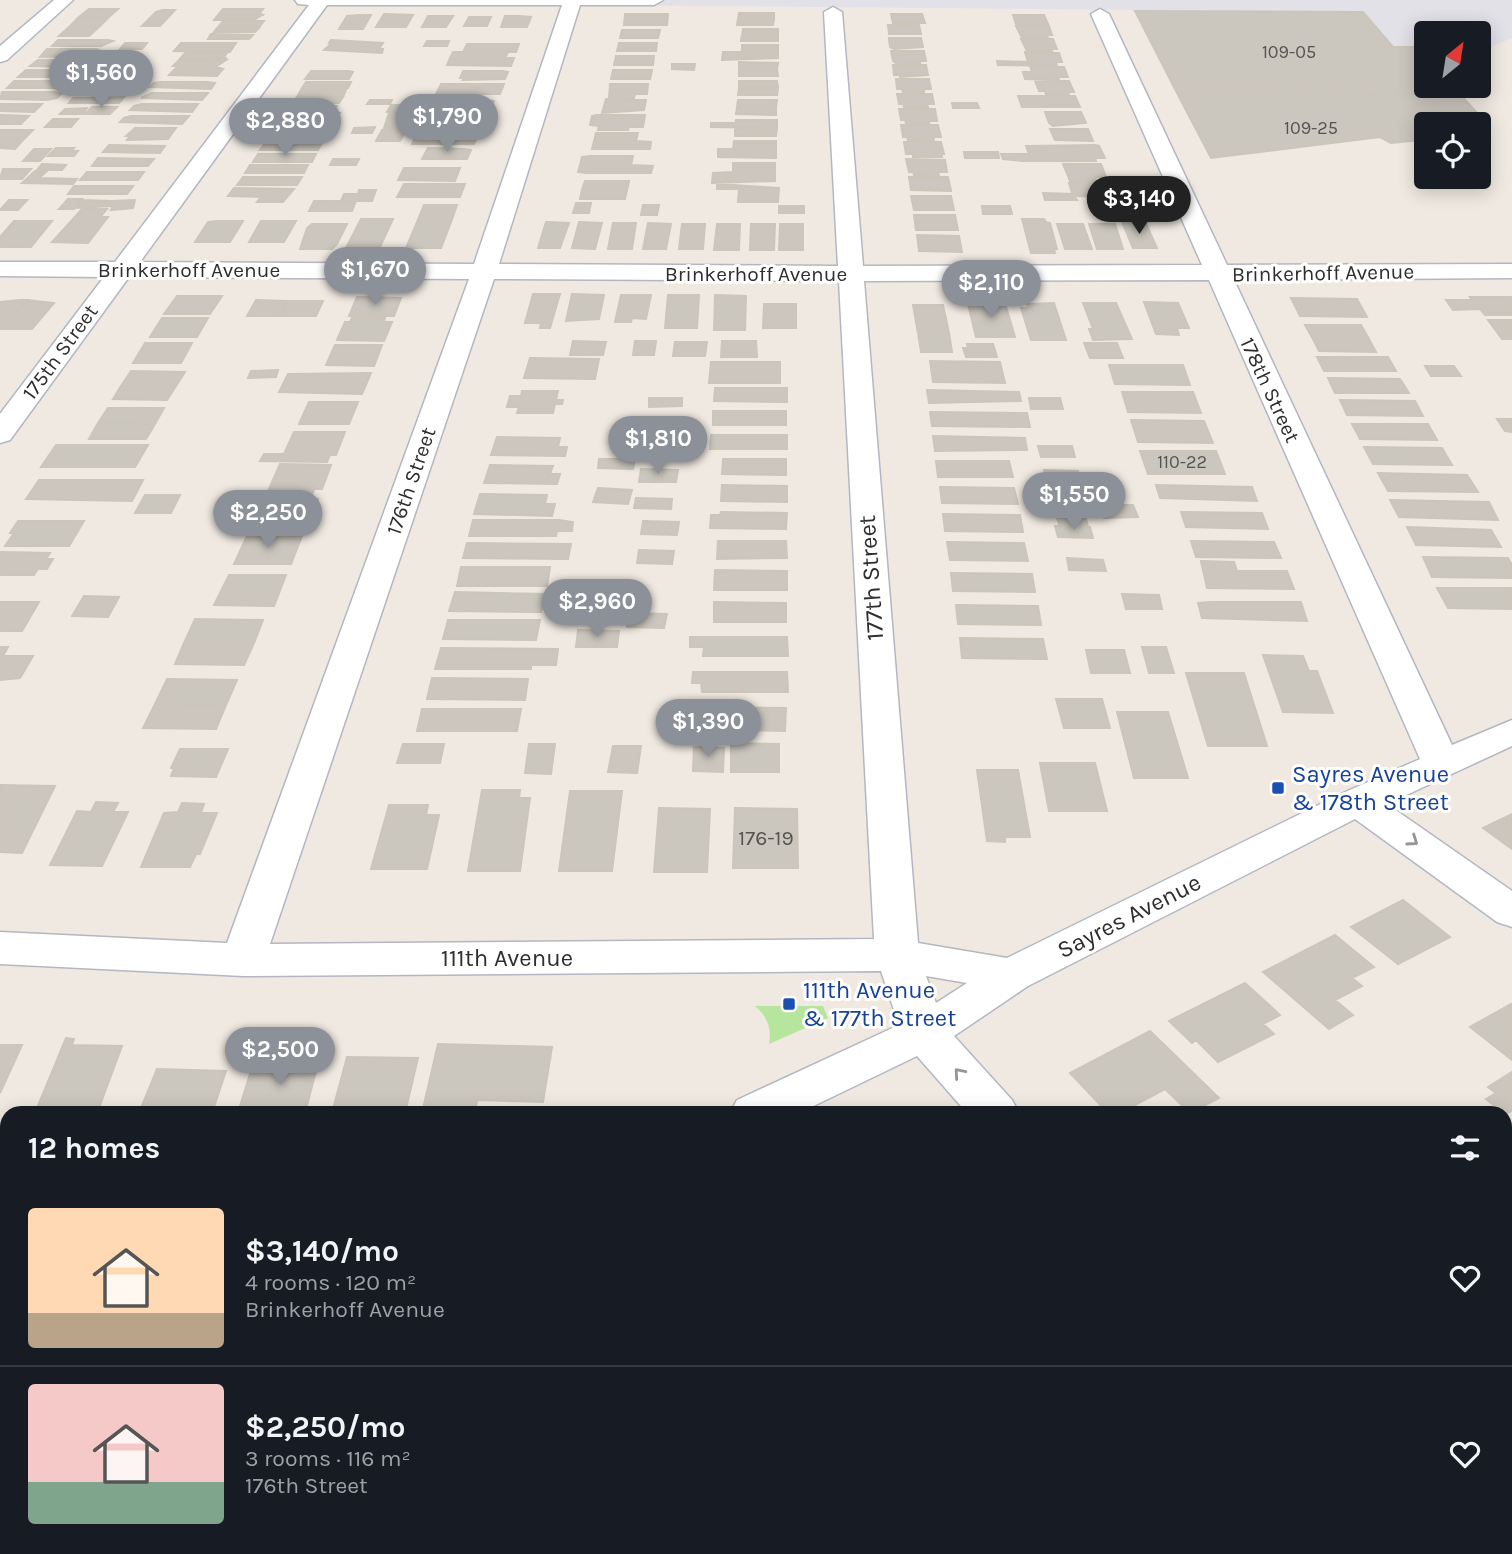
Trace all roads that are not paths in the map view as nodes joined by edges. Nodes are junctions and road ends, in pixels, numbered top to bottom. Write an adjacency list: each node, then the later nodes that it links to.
1 (64, 0): 8 (street)
2 (304, 0): 3 (street)
3 (322, 0): 5 (street); 10 (street, 175th Street)
4 (654, 0): 5 (street)
5 (573, 1): 12 (street, 176th Street)
6 (833, 12): 13 (street, 177th Street)
7 (1100, 14): 14 (street, 178th Street)
8 (0, 56)
9 (0, 269): 10 (street, Brinkerhoff Avenue)
10 (121, 270): 12 (street, Brinkerhoff Avenue); 15 (street, 175th Street)
11 (1512, 271): 14 (street, Brinkerhoff Avenue)
12 (484, 272): 13 (street, Brinkerhoff Avenue); 22 (street, 176th Street)
13 (849, 274): 14 (street, Brinkerhoff Avenue); 21 (street, 177th Street)
14 (1216, 274): 17 (street, 178th Street)
15 (0, 434)
16 (1512, 732): 17 (street, Sayres Avenue)
17 (1442, 765): 18 (street, Sayres Avenue)
18 (1357, 802): 19 (street, one-way to 19); 23 (street, Sayres Avenue)
19 (1512, 912)
20 (0, 948): 22 (street, 111th Avenue)
21 (897, 955): 22 (street, 111th Avenue); 23 (street, 111th Avenue); 24 (street, 177th Street)
22 (243, 960)
23 (1012, 975): 24 (street, Sayres Avenue)
24 (925, 1032): 25 (street, Sayres Avenue); 26 (street, 177th Street, one-way to 24)
25 (769, 1106)
26 (989, 1106)

